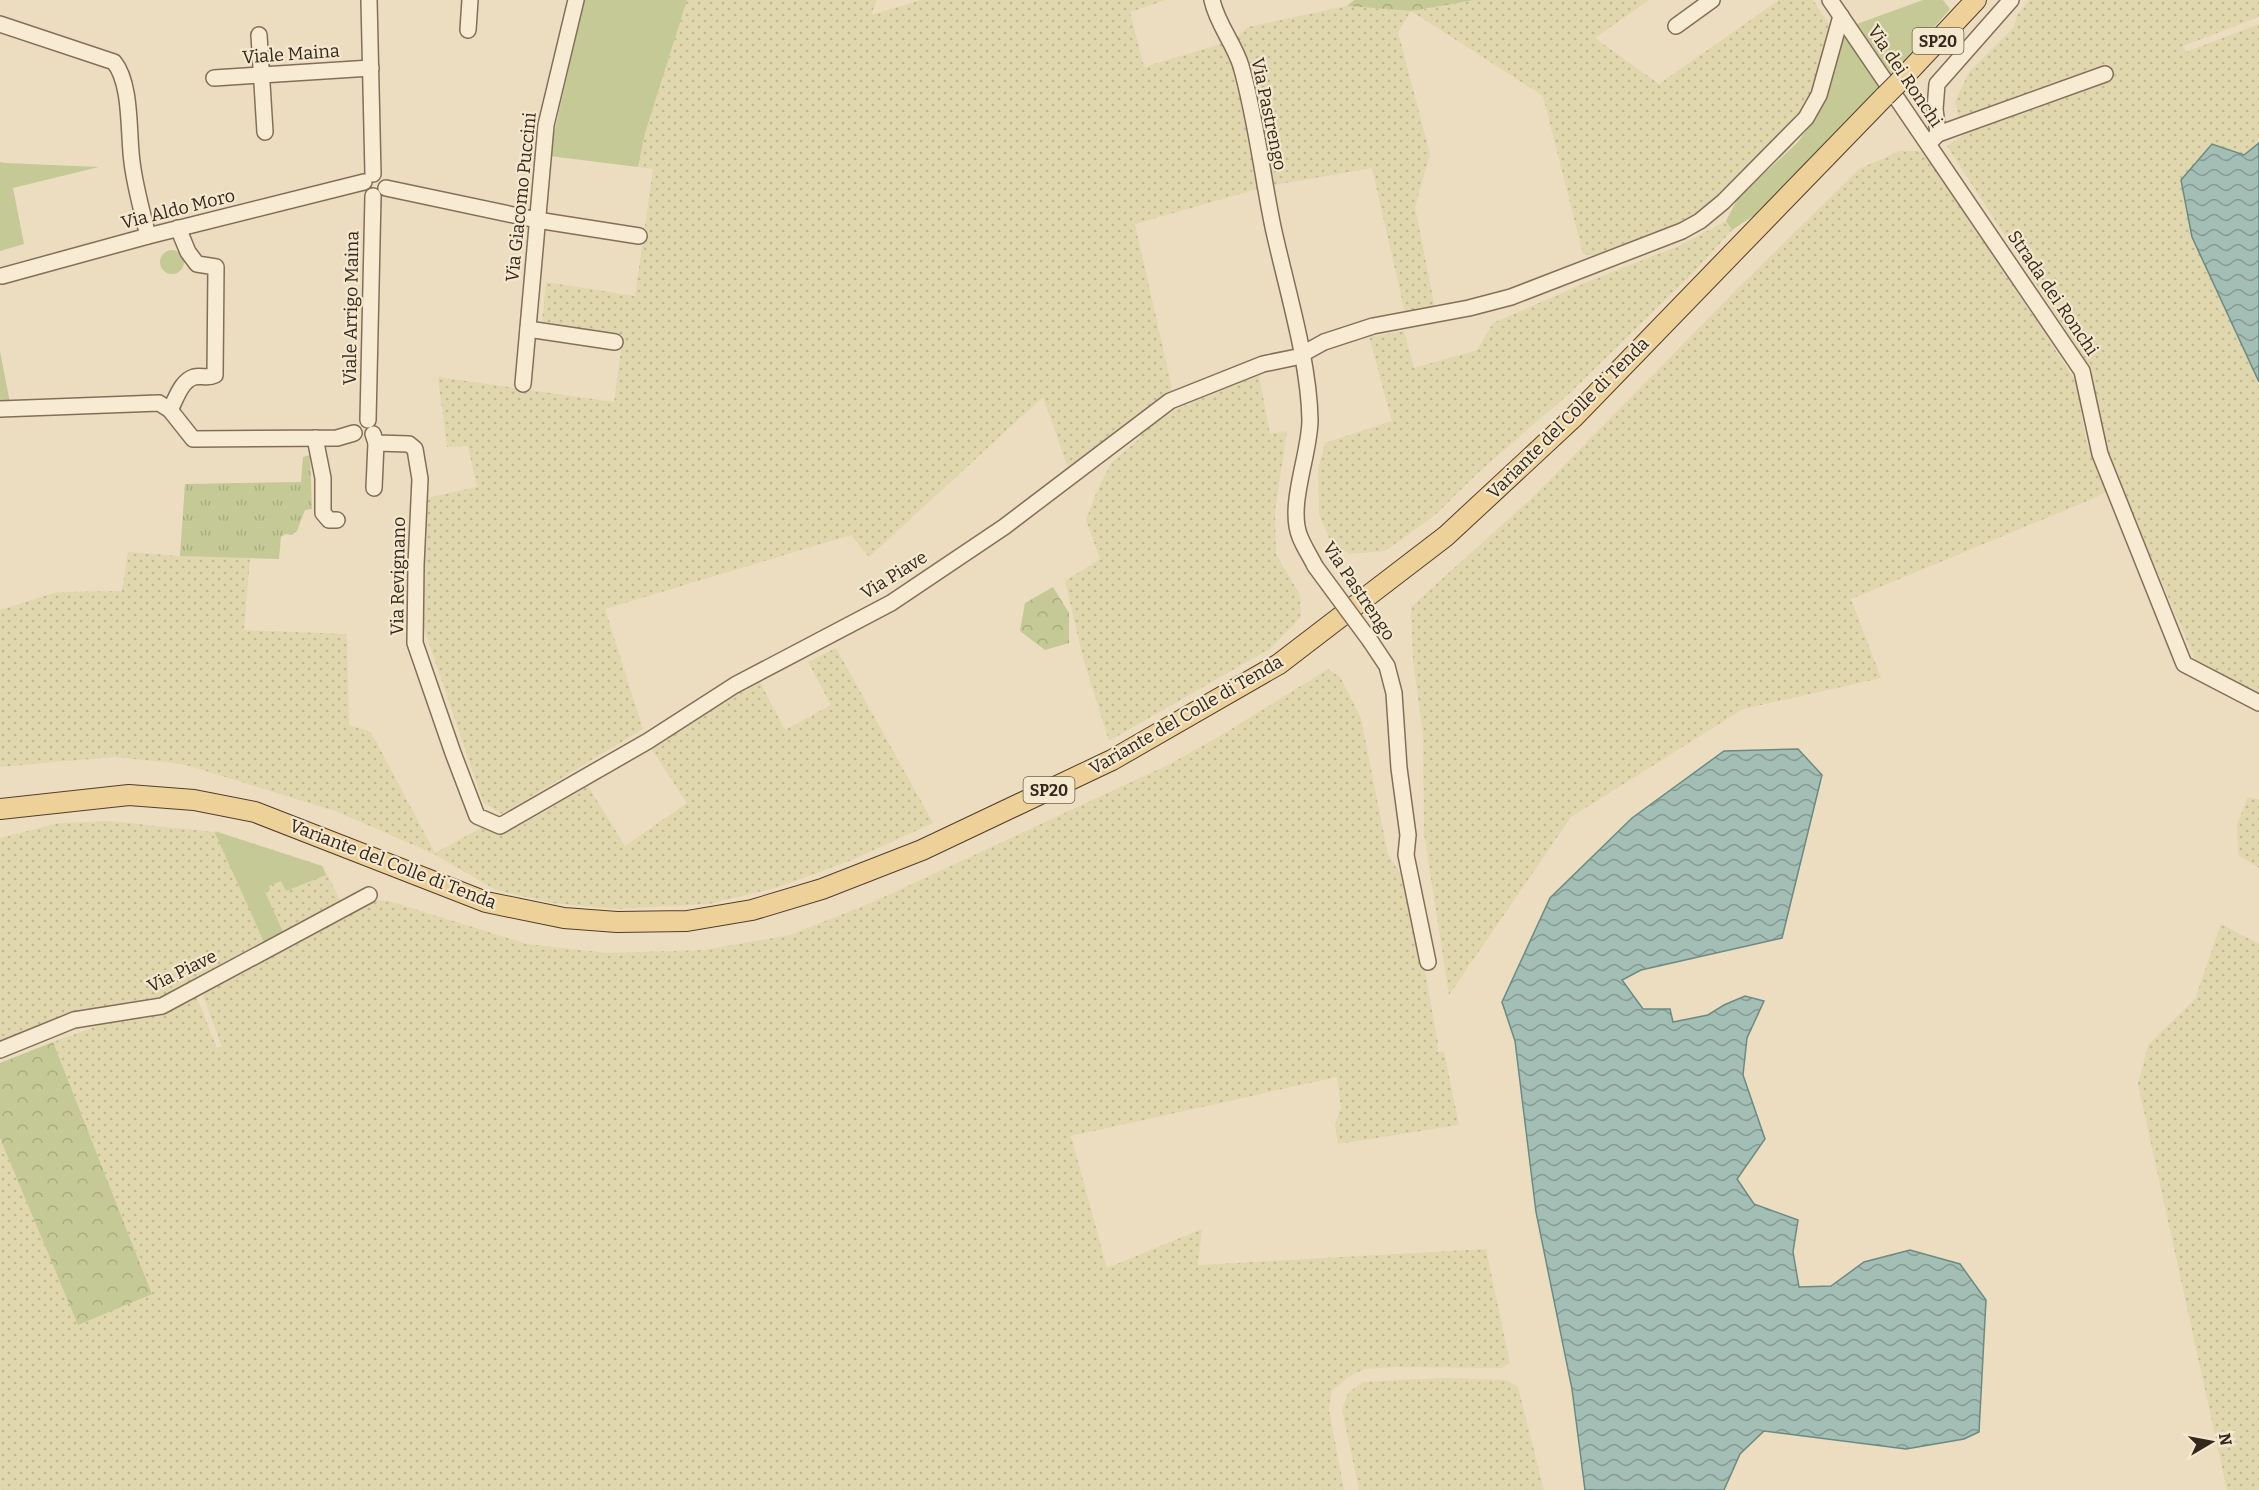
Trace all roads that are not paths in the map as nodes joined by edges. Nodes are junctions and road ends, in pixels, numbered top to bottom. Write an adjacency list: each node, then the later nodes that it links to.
1 (369, 0): 14 (street)
2 (470, 0): 12 (street)
3 (576, 0): 22 (street, Via Giacomo Puccini)
4 (1212, 0): 29 (street, Via Pastrengo)
5 (1713, 0): 11 (street)
6 (1830, 0): 9 (street, Via dei Ronchi)
7 (1976, 0): 38 (main road, Variante del Colle di Tenda / SP20, bridge)
8 (2011, 0): 19 (street, Strada dei Ronchi)
9 (1841, 16): 19 (street, Via dei Ronchi); 29 (street, Via Piave)
10 (0, 24): 24 (street)
11 (1676, 26)
12 (468, 30)
13 (259, 35): 16 (street)
14 (371, 68): 16 (street, Viale Maina); 20 (street)
15 (2105, 74): 19 (street)
16 (261, 76): 17 (street, Viale Maina); 18 (street)
17 (214, 78)
18 (265, 132)
19 (1933, 139): 37 (street, Strada dei Ronchi)
20 (369, 178): 21 (street); 23 (street, Via Aldo Moro)
21 (380, 192): 22 (street); 33 (street, Viale Arrigo Maina)
22 (537, 220): 25 (street); 27 (street, Via Giacomo Puccini)
23 (178, 228): 24 (street, Via Aldo Moro); 32 (street)
24 (148, 236): 26 (street, Via Aldo Moro)
25 (639, 236)
26 (2, 276)
27 (528, 329): 28 (street); 30 (street, Via Giacomo Puccini)
28 (615, 342)
29 (1301, 353): 39 (street, Via Piave); 41 (street, Via Pastrengo, bridge)
30 (523, 384)
31 (0, 410): 32 (street)
32 (170, 410): 34 (street, Via Revignano)
33 (373, 432): 34 (street, Via Revignano); 35 (street); 39 (street, Via Revignano)
34 (315, 438): 36 (street)
35 (374, 488)
36 (337, 520)
37 (2259, 703)
38 (4, 807)
39 (500, 826)
40 (369, 895): 42 (street, Via Piave)
41 (1428, 962)
42 (0, 1050)

